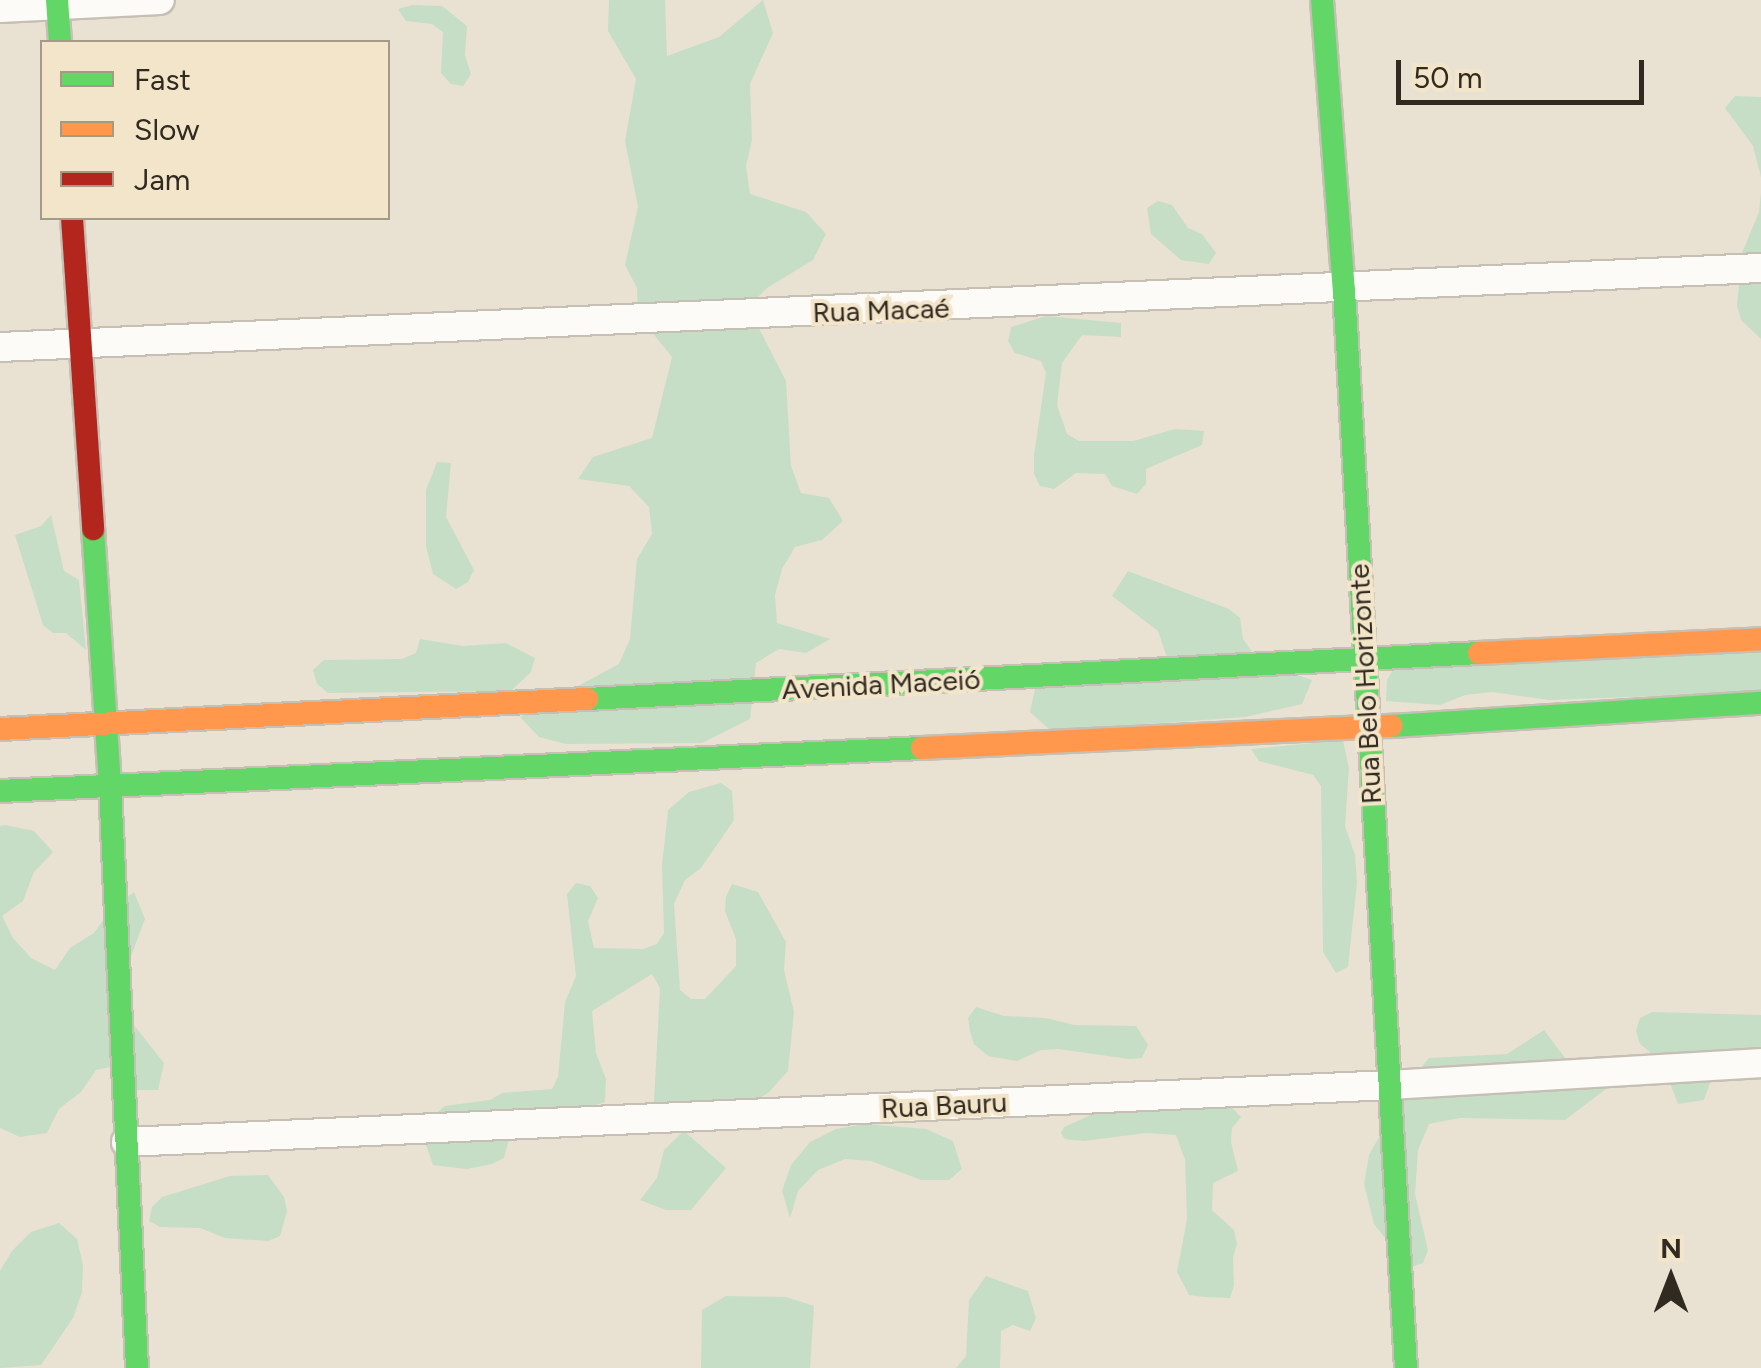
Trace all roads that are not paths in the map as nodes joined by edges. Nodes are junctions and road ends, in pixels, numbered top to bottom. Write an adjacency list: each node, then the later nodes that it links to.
1 (160, 0): 3 (street)
2 (1322, 0): 8 (street, Rua Belo Horizonte)
3 (58, 2): 4 (street); 5 (street)
4 (0, 8)
5 (60, 40)
6 (72, 220): 9 (street)
7 (1761, 268): 8 (street, Rua Macaé)
8 (1344, 290): 9 (street, Rua Macaé); 12 (street, Rua Belo Horizonte)
9 (80, 344): 10 (street, Rua Macaé); 14 (street)
10 (0, 347)
11 (1761, 639): 12 (street, Avenida Maceió)
12 (1362, 660): 14 (street, Avenida Maceió); 16 (street, Rua Belo Horizonte)
13 (1761, 704): 16 (street)
14 (106, 723): 15 (street, Avenida Maceió); 17 (street)
15 (0, 728)
16 (1366, 728): 17 (street); 20 (street, Rua Belo Horizonte)
17 (110, 785): 18 (street); 21 (street)
18 (0, 790)
19 (1761, 1064): 20 (street, Rua Bauru)
20 (1391, 1085): 21 (street, Rua Bauru); 23 (street, Rua Belo Horizonte)
21 (126, 1142): 22 (street)
22 (137, 1368)
23 (1406, 1368)

